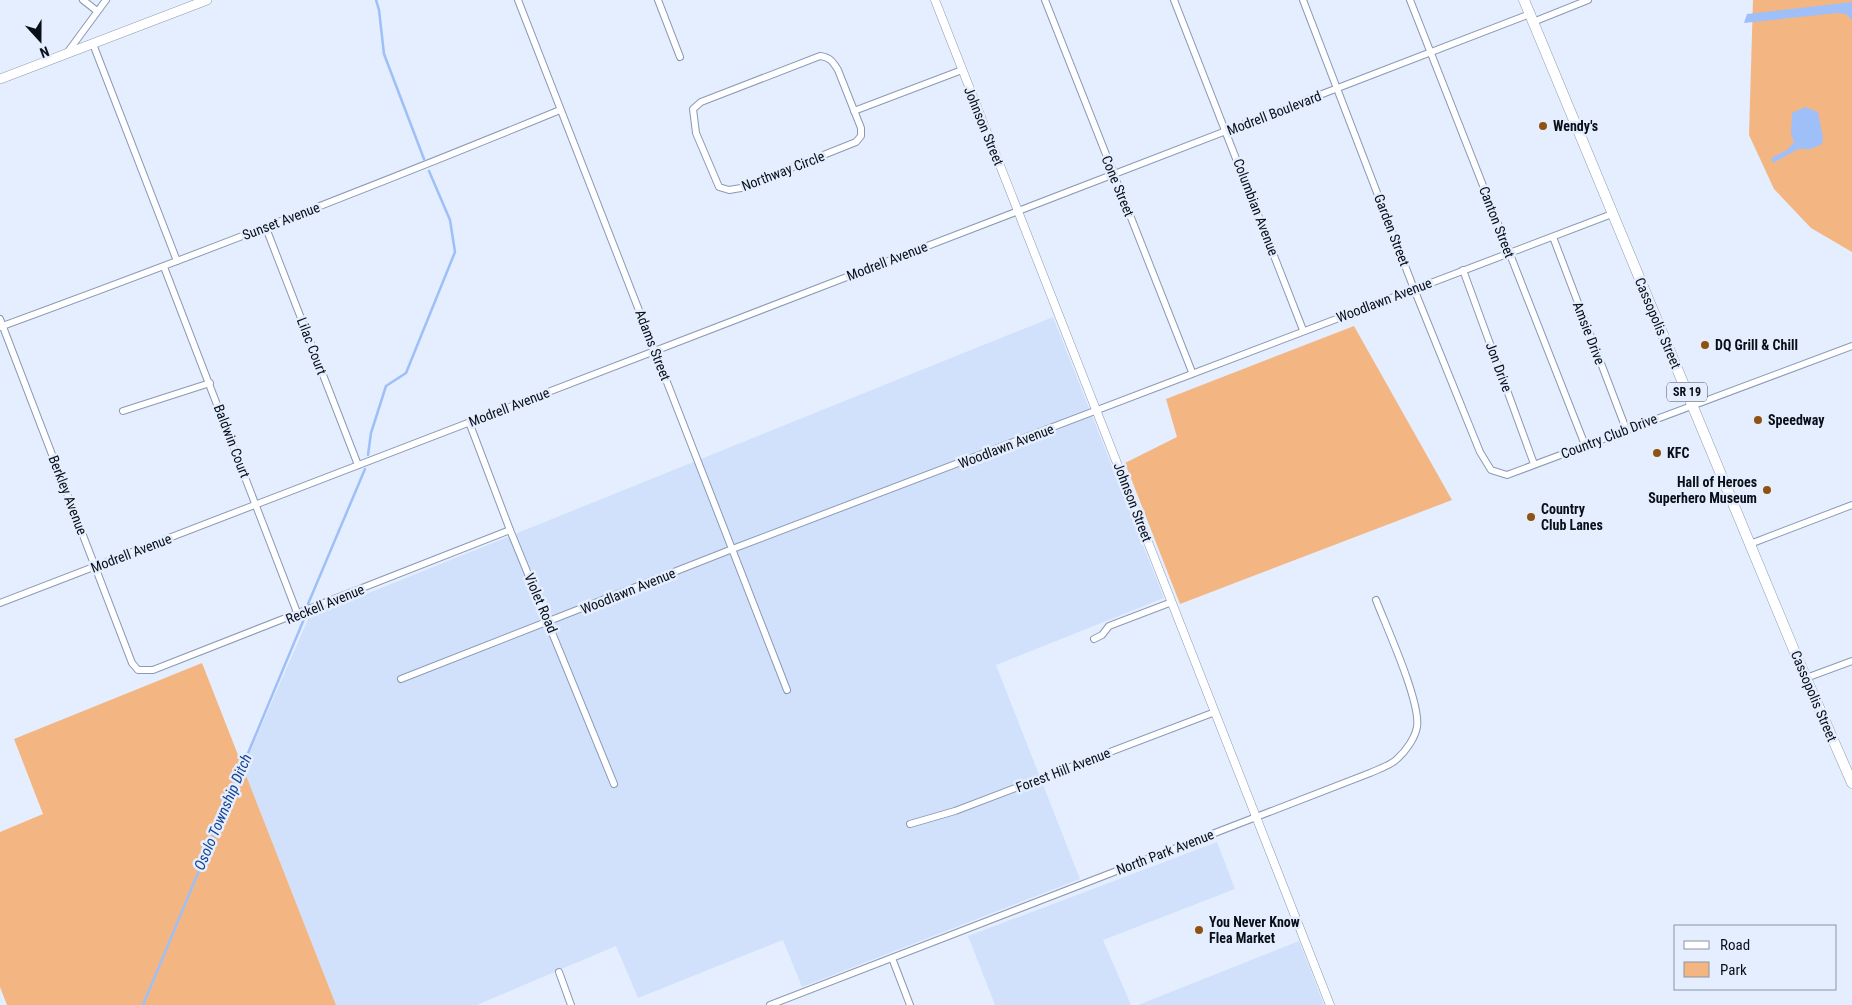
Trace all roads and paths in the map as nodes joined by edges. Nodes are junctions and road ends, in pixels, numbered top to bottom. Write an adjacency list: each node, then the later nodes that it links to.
1 (83, 0): 13 (street)
2 (106, 0): 13 (street)
3 (206, 0): 15 (main road)
4 (518, 0): 22 (street, Adams Street)
5 (658, 0): 18 (street)
6 (934, 0): 19 (street, Johnson Street)
7 (1045, 0): 25 (street, Cone Street)
8 (1174, 0): 24 (street, Columbian Avenue)
9 (1303, 0): 21 (street, Garden Street)
10 (1410, 0): 16 (street, Canton Street)
11 (1524, 0): 14 (main road, Cassopolis Street / SR 19)
12 (1588, 0): 14 (street, Modrell Boulevard)
13 (97, 11): 17 (street)
14 (1531, 18): 16 (street, Modrell Boulevard); 27 (main road, Cassopolis Street / SR 19)
15 (93, 44): 17 (main road); 31 (street)
16 (1431, 53): 21 (street, Modrell Boulevard); 30 (street, Canton Street)
17 (66, 54): 20 (main road)
18 (680, 57)
19 (962, 70): 23 (street); 26 (street, Johnson Street)
20 (0, 80)
21 (1338, 88): 24 (street, Modrell Boulevard); 34 (street, Garden Street)
22 (560, 110): 28 (street, Sunset Avenue); 39 (street, Adams Street)
23 (854, 111): 23 (street, Northway Circle)
24 (1226, 131): 25 (street, Modrell Boulevard); 37 (street, Columbian Avenue)
25 (1113, 175): 26 (street, Modrell Boulevard); 40 (street, Cone Street)
26 (1018, 211): 39 (street, Modrell Avenue); 44 (street, Johnson Street)
27 (1612, 214): 29 (street, Woodlawn Avenue); 42 (main road, Cassopolis Street / SR 19)
28 (266, 228): 31 (street, Sunset Avenue); 49 (street, Lilac Court)
29 (1553, 237): 30 (street, Woodlawn Avenue); 46 (street, Amsie Drive)
30 (1509, 254): 33 (street, Woodlawn Avenue); 47 (street, Canton Street)
31 (177, 262): 32 (street, Sunset Avenue)
32 (164, 267): 36 (street, Sunset Avenue); 41 (street, Baldwin Court)
33 (1463, 270): 34 (street, Woodlawn Avenue); 48 (street, Jon Drive)
34 (1414, 289): 37 (street, Woodlawn Avenue); 50 (street, Garden Street)
35 (0, 319): 36 (street, Berkley Avenue)
36 (1, 327): 56 (street, Berkley Avenue)
37 (1303, 330): 40 (street, Woodlawn Avenue)
38 (1852, 346): 42 (street, Country Club Drive)
39 (655, 350): 45 (street, Modrell Avenue); 55 (street, Adams Street)
40 (1192, 372): 44 (street, Woodlawn Avenue)
41 (210, 383): 43 (street); 51 (street, Baldwin Court)
42 (1692, 405): 46 (street, Country Club Drive); 54 (main road, Cassopolis Street / SR 19)
43 (123, 411)
44 (1097, 411): 55 (street, Woodlawn Avenue); 58 (street, Johnson Street)
45 (469, 422): 49 (street, Modrell Avenue); 53 (street, Violet Road)
46 (1626, 429): 47 (street, Country Club Drive)
47 (1585, 445): 48 (street, Country Club Drive)
48 (1534, 464): 50 (street, Country Club Drive)
49 (358, 465): 51 (street, Modrell Avenue)
50 (1507, 475)
51 (256, 505): 56 (street, Modrell Avenue); 60 (street, Baldwin Court)
52 (1852, 505): 54 (street)
53 (510, 530): 60 (street, Reckell Avenue); 61 (street, Violet Road)
54 (1750, 544): 66 (main road, Cassopolis Street / SR 19)
55 (733, 549): 61 (street, Woodlawn Avenue); 67 (street, Adams Street)
56 (95, 566): 59 (street, Modrell Avenue); 64 (street, Berkley Avenue)
57 (1376, 600): 71 (street, North Park Avenue)
58 (1172, 602): 62 (street); 68 (street, Johnson Street)
59 (0, 603)
60 (298, 615): 64 (street, Reckell Avenue)
61 (548, 623): 65 (street, Woodlawn Avenue); 70 (street, Violet Road)
62 (1094, 638)
63 (1852, 661): 66 (street)
64 (138, 670)
65 (401, 678)
66 (1806, 678): 69 (main road, Cassopolis Street / SR 19)
67 (787, 690)
68 (1216, 712): 71 (street, Johnson Street); 72 (street, Forest Hill Avenue)
69 (1852, 783)
70 (614, 784)
71 (1257, 817): 73 (street, North Park Avenue); 78 (street, Johnson Street)
72 (910, 824)
73 (892, 958): 76 (street, North Park Avenue); 77 (street)
74 (559, 972): 75 (street)
75 (571, 1005)
76 (770, 1005)
77 (910, 1005)
78 (1330, 1005)

